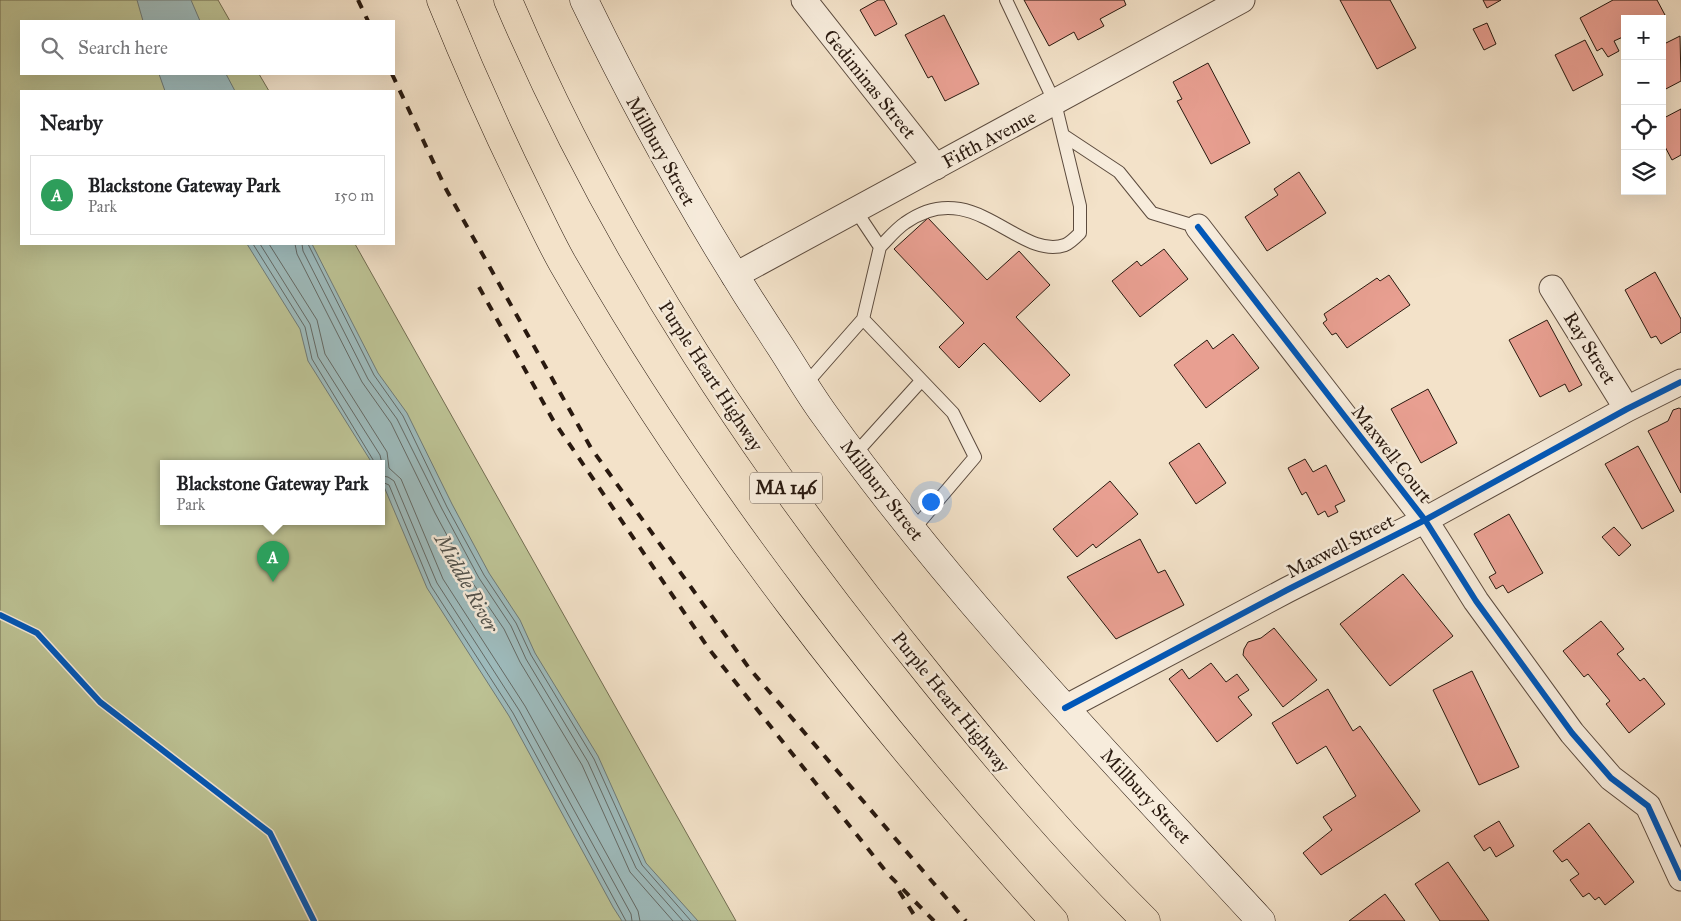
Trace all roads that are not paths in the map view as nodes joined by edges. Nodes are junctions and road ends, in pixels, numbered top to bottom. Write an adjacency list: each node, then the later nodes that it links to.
1 (441, 0): 25 (highway, MA 146)
2 (508, 0): 26 (highway, Purple Heart Highway / MA 146)
3 (584, 0): 13 (main road, Millbury Street)
4 (804, 0): 9 (street, Gediminas Street)
5 (1006, 0): 7 (lane)
6 (1242, 0): 7 (street, Fifth Avenue)
7 (1055, 103): 8 (lane); 9 (street, Fifth Avenue)
8 (1063, 135): 11 (lane); 12 (lane)
9 (936, 167): 10 (street, Fifth Avenue)
10 (856, 211): 12 (lane); 13 (street, Fifth Avenue)
11 (1198, 227): 21 (street, Maxwell Court)
12 (880, 246): 15 (lane)
13 (734, 276): 18 (main road, Millbury Street)
14 (1552, 288): 19 (street, Ray Street)
15 (863, 320): 16 (lane); 18 (lane)
16 (922, 381): 20 (lane); 22 (lane)
17 (1681, 382): 19 (street, Maxwell Street)
18 (805, 385): 20 (main road, Millbury Street)
19 (1627, 409): 21 (street, Maxwell Street)
20 (854, 454): 22 (main road, Millbury Street)
21 (1425, 520): 23 (street, Maxwell Street); 24 (street, Maxwell Court)
22 (913, 530): 23 (main road, Millbury Street)
23 (1065, 708): 27 (main road, Millbury Street)
24 (1681, 878)
25 (1054, 921)
26 (1146, 921)
27 (1261, 921)

